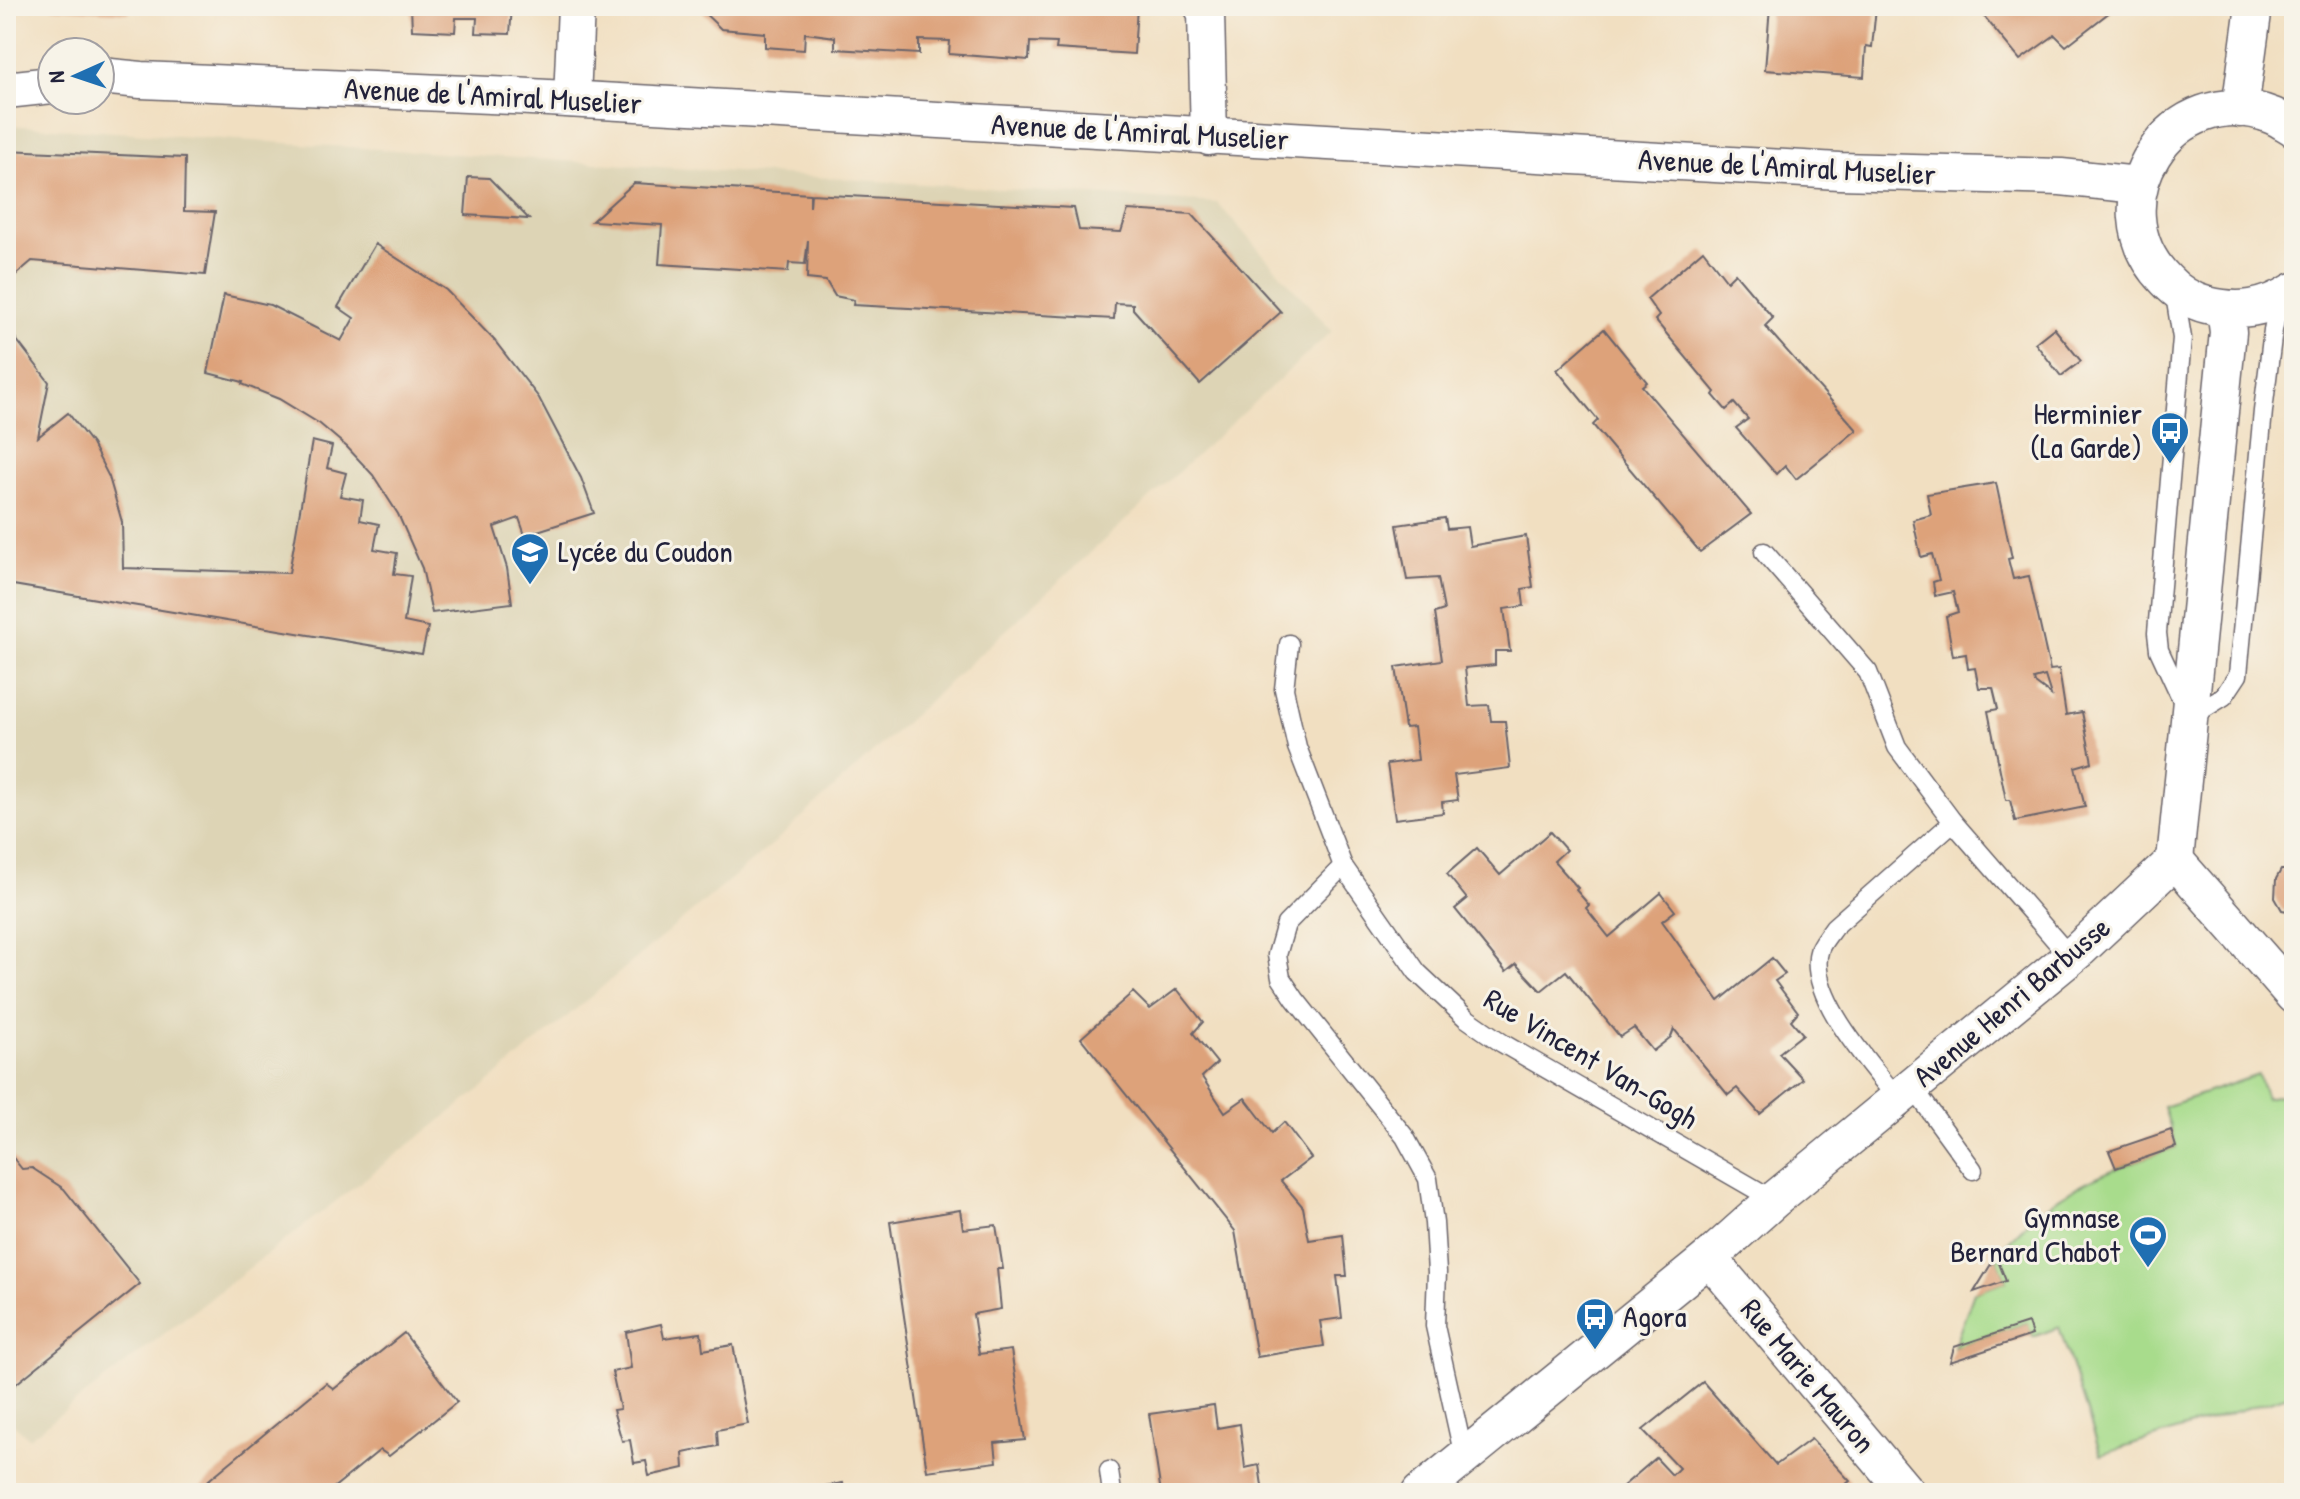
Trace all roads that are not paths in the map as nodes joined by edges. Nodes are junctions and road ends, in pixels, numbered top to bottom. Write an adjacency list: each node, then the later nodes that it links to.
1 (576, 6): 11 (street)
2 (1202, 6): 14 (street)
3 (2254, 6): 12 (street)
4 (6, 68): 5 (street)
5 (36, 69)
6 (116, 78): 7 (street, Avenue de l'Amiral Muselier)
7 (141, 80): 8 (street, Avenue de l'Amiral Muselier); 11 (street, Avenue de l'Amiral Muselier)
8 (116, 82)
9 (36, 87): 10 (street)
10 (6, 90)
11 (572, 99): 14 (street, Avenue de l'Amiral Muselier)
12 (2240, 109): 13 (street); 15 (street)
13 (2294, 128)
14 (1209, 137): 15 (street, Avenue de l'Amiral Muselier)
15 (2138, 185): 16 (street)
16 (2174, 289): 18 (street); 21 (lane)
17 (2287, 296): 18 (street); 21 (lane)
18 (2225, 309): 21 (street)
19 (1764, 552): 22 (lane)
20 (1289, 644): 24 (lane, Rue Vincent Van-Gogh)
21 (2190, 717): 23 (street)
22 (1953, 822): 25 (lane); 27 (lane)
23 (2175, 860): 25 (street, Avenue Henri Barbusse); 26 (street)
24 (1343, 866): 29 (lane, Rue Vincent Van-Gogh); 31 (lane)
25 (2070, 957): 27 (street, Avenue Henri Barbusse)
26 (2294, 996)
27 (1904, 1092): 28 (lane); 29 (street, Avenue Henri Barbusse)
28 (1973, 1170)
29 (1774, 1200): 30 (street, Avenue Henri Barbusse)
30 (1709, 1258): 31 (street, Avenue Henri Barbusse); 35 (street, Rue Marie Mauron)
31 (1464, 1457): 34 (street, Avenue Henri Barbusse)
32 (1109, 1471): 33 (lane)
33 (1112, 1493)
34 (1420, 1493)
35 (1907, 1493)

